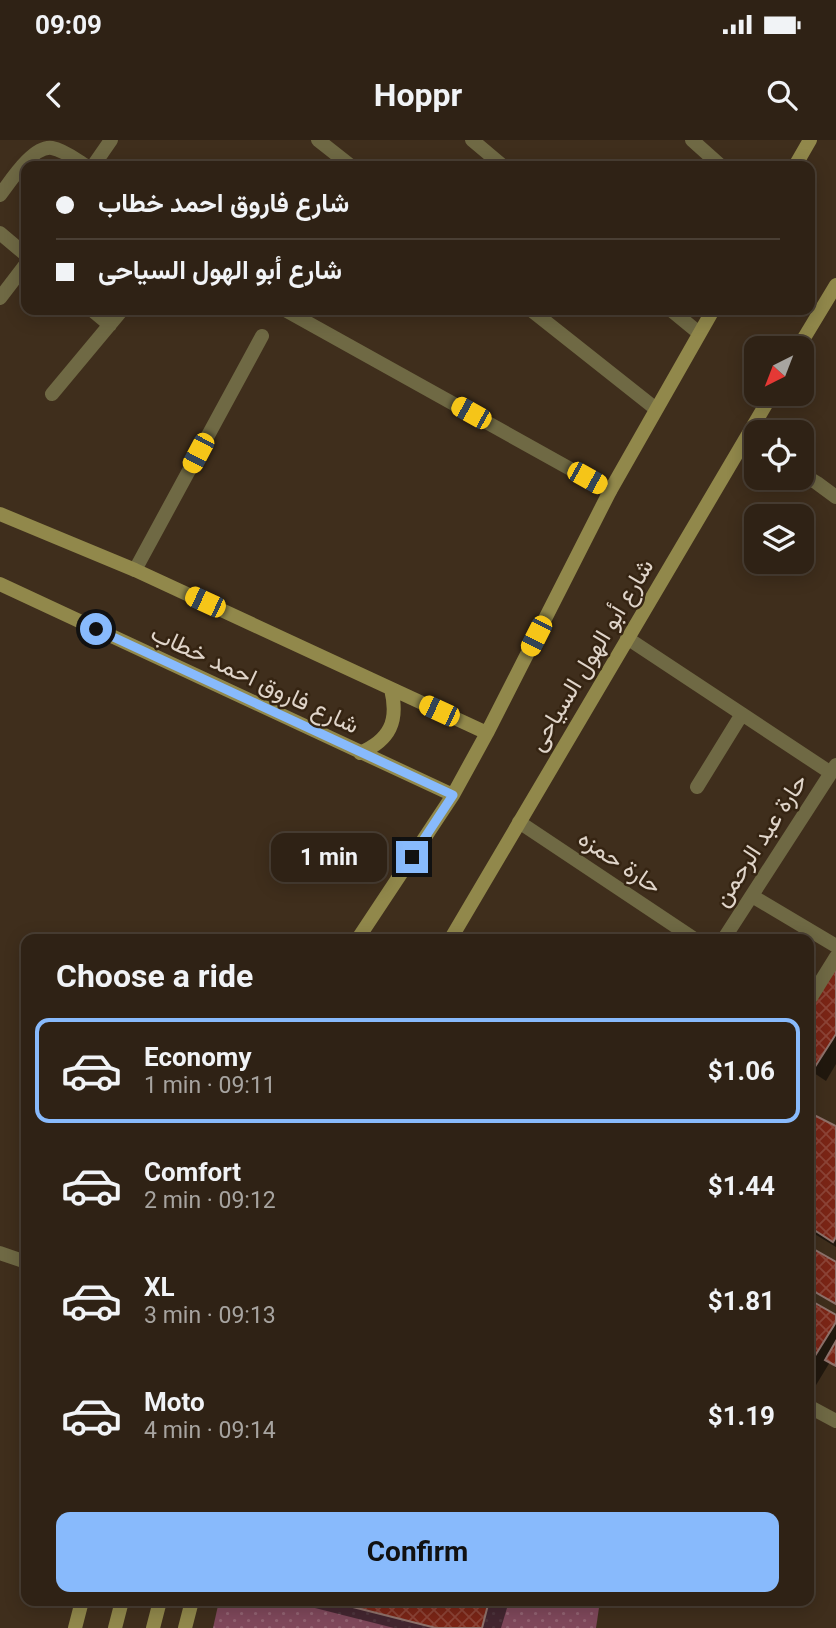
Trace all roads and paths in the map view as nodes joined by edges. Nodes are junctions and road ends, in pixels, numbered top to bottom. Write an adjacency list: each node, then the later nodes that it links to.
1 (111, 140): 8 (street)
2 (318, 140): 9 (street)
3 (472, 140): 10 (street)
4 (692, 140): 11 (street)
5 (810, 140): 12 (main road)
6 (28, 161): 7 (street)
7 (77, 161)
8 (96, 161)
9 (345, 161)
10 (497, 161)
11 (715, 161)
12 (798, 161)
13 (21, 169): 14 (street)
14 (0, 195)
15 (0, 233): 16 (street)
16 (21, 250)
17 (21, 271): 19 (street)
18 (836, 285): 29 (main road)
19 (0, 298)
20 (98, 315): 26 (street)
21 (118, 315): 26 (street)
22 (294, 315): 34 (street)
23 (537, 315): 31 (street)
24 (677, 315): 27 (street)
25 (710, 315): 27 (main road, شارع أبو الهول السياحى)
26 (110, 325): 30 (street)
27 (699, 333): 31 (main road, شارع أبو الهول السياحى)
28 (262, 336): 37 (street)
29 (805, 336)
30 (52, 394)
31 (656, 409): 34 (main road, شارع أبو الهول السياحى)
32 (744, 453): 39 (main road, شارع أبو الهول السياحى)
33 (814, 482): 35 (street)
34 (610, 491): 42 (main road, شارع أبو الهول السياحى)
35 (836, 497)
36 (0, 514): 37 (main road, شارع فاروق احمد خطاب)
37 (135, 569): 40 (main road, شارع فاروق احمد خطاب)
38 (0, 584): 43 (main road, شارع فاروق احمد خطاب)
39 (627, 638): 41 (street); 47 (main road, شارع أبو الهول السياحى)
40 (391, 690): 42 (main road, شارع فاروق احمد خطاب); 43 (main road)
41 (742, 714): 44 (street); 45 (street)
42 (487, 733): 46 (main road, شارع أبو الهول السياحى)
43 (360, 753): 46 (main road, شارع فاروق احمد خطاب)
44 (833, 769): 48 (street, حارة عبد الرحمن)
45 (697, 787)
46 (453, 795): 49 (main road, شارع أبو الهول السياحى)
47 (519, 822): 50 (main road, شارع أبو الهول السياحى); 51 (street, حارة حمزه)
48 (752, 895): 52 (street, حارة عبد الرحمن); 53 (street)
49 (361, 934)
50 (457, 934)
51 (687, 934)
52 (727, 934)
53 (836, 946)
54 (836, 957): 55 (street)
55 (814, 992)
56 (0, 1253): 57 (street)
57 (21, 1260)
58 (814, 1409): 59 (street)
59 (836, 1421)
60 (81, 1606): 64 (main road)
61 (121, 1606): 65 (main road)
62 (159, 1606): 66 (main road)
63 (191, 1606): 67 (main road)
64 (75, 1628)
65 (115, 1628)
66 (153, 1628)
67 (185, 1628)

